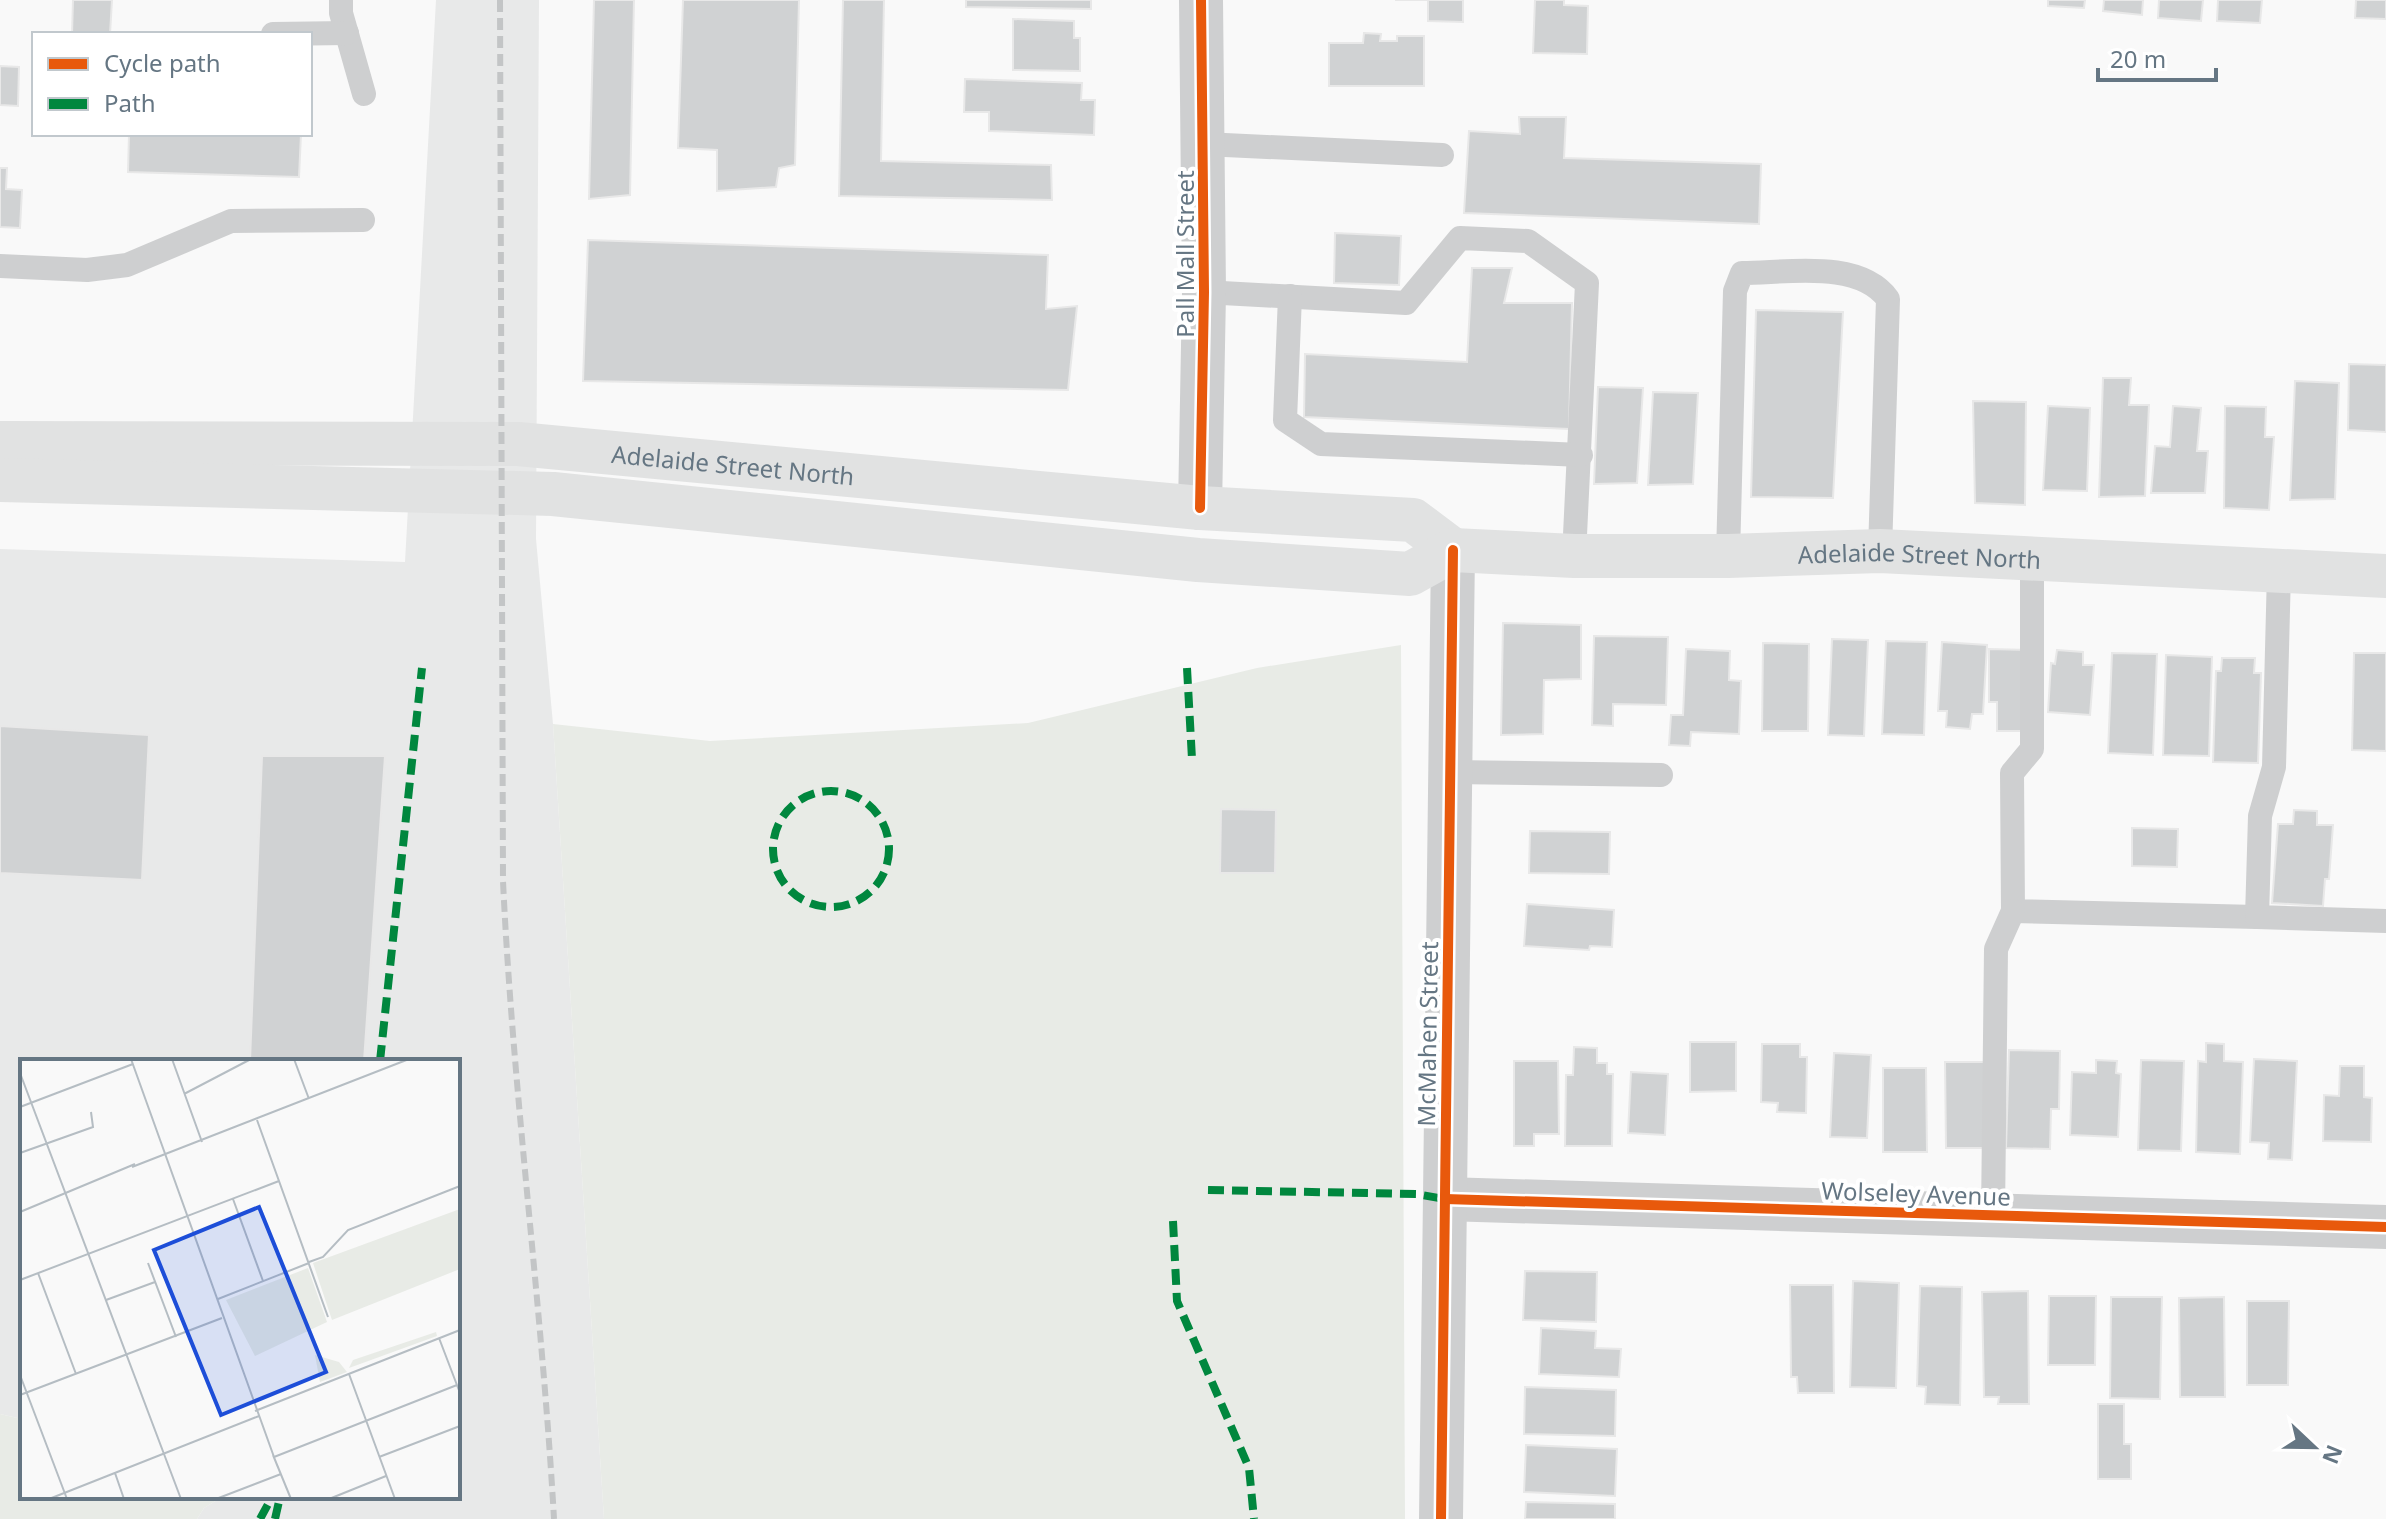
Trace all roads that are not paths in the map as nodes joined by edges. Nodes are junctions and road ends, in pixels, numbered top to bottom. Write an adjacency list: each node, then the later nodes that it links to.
1 (341, 0): 4 (lane)
2 (1201, 0): 6 (street, Pall Mall Street)
3 (312, 33): 4 (lane)
4 (347, 33): 5 (lane)
5 (364, 94)
6 (1204, 144): 7 (lane); 10 (street, Pall Mall Street)
7 (1442, 155)
8 (363, 220): 9 (lane)
9 (0, 266)
10 (1204, 292): 11 (lane); 15 (street, Pall Mall Street)
11 (1290, 296): 13 (lane); 13 (lane)
12 (0, 443): 15 (main road, Adelaide Street North)
13 (1581, 455): 18 (lane)
14 (0, 480): 16 (main road, Adelaide Street North)
15 (1200, 508): 16 (main road, Adelaide Street North)
16 (1453, 550): 18 (main road, Adelaide Street North); 23 (street, McMahen Street)
17 (1880, 551): 19 (main road, Adelaide Street North); 19 (lane); 20 (main road, Adelaide Street North)
18 (1574, 556): 19 (main road, Adelaide Street North)
19 (1728, 556)
20 (2032, 559): 21 (main road, Adelaide Street North); 25 (lane)
21 (2279, 571): 22 (main road, Adelaide Street North); 26 (lane)
22 (2386, 576)
23 (1450, 772): 24 (lane); 28 (street, McMahen Street)
24 (1661, 775)
25 (2013, 911): 26 (lane); 29 (lane)
26 (2257, 917): 27 (lane)
27 (2386, 921)
28 (1445, 1199): 29 (street, Wolseley Avenue); 31 (street, McMahen Street)
29 (1993, 1215): 30 (street, Wolseley Avenue)
30 (2386, 1227)
31 (1441, 1519)

